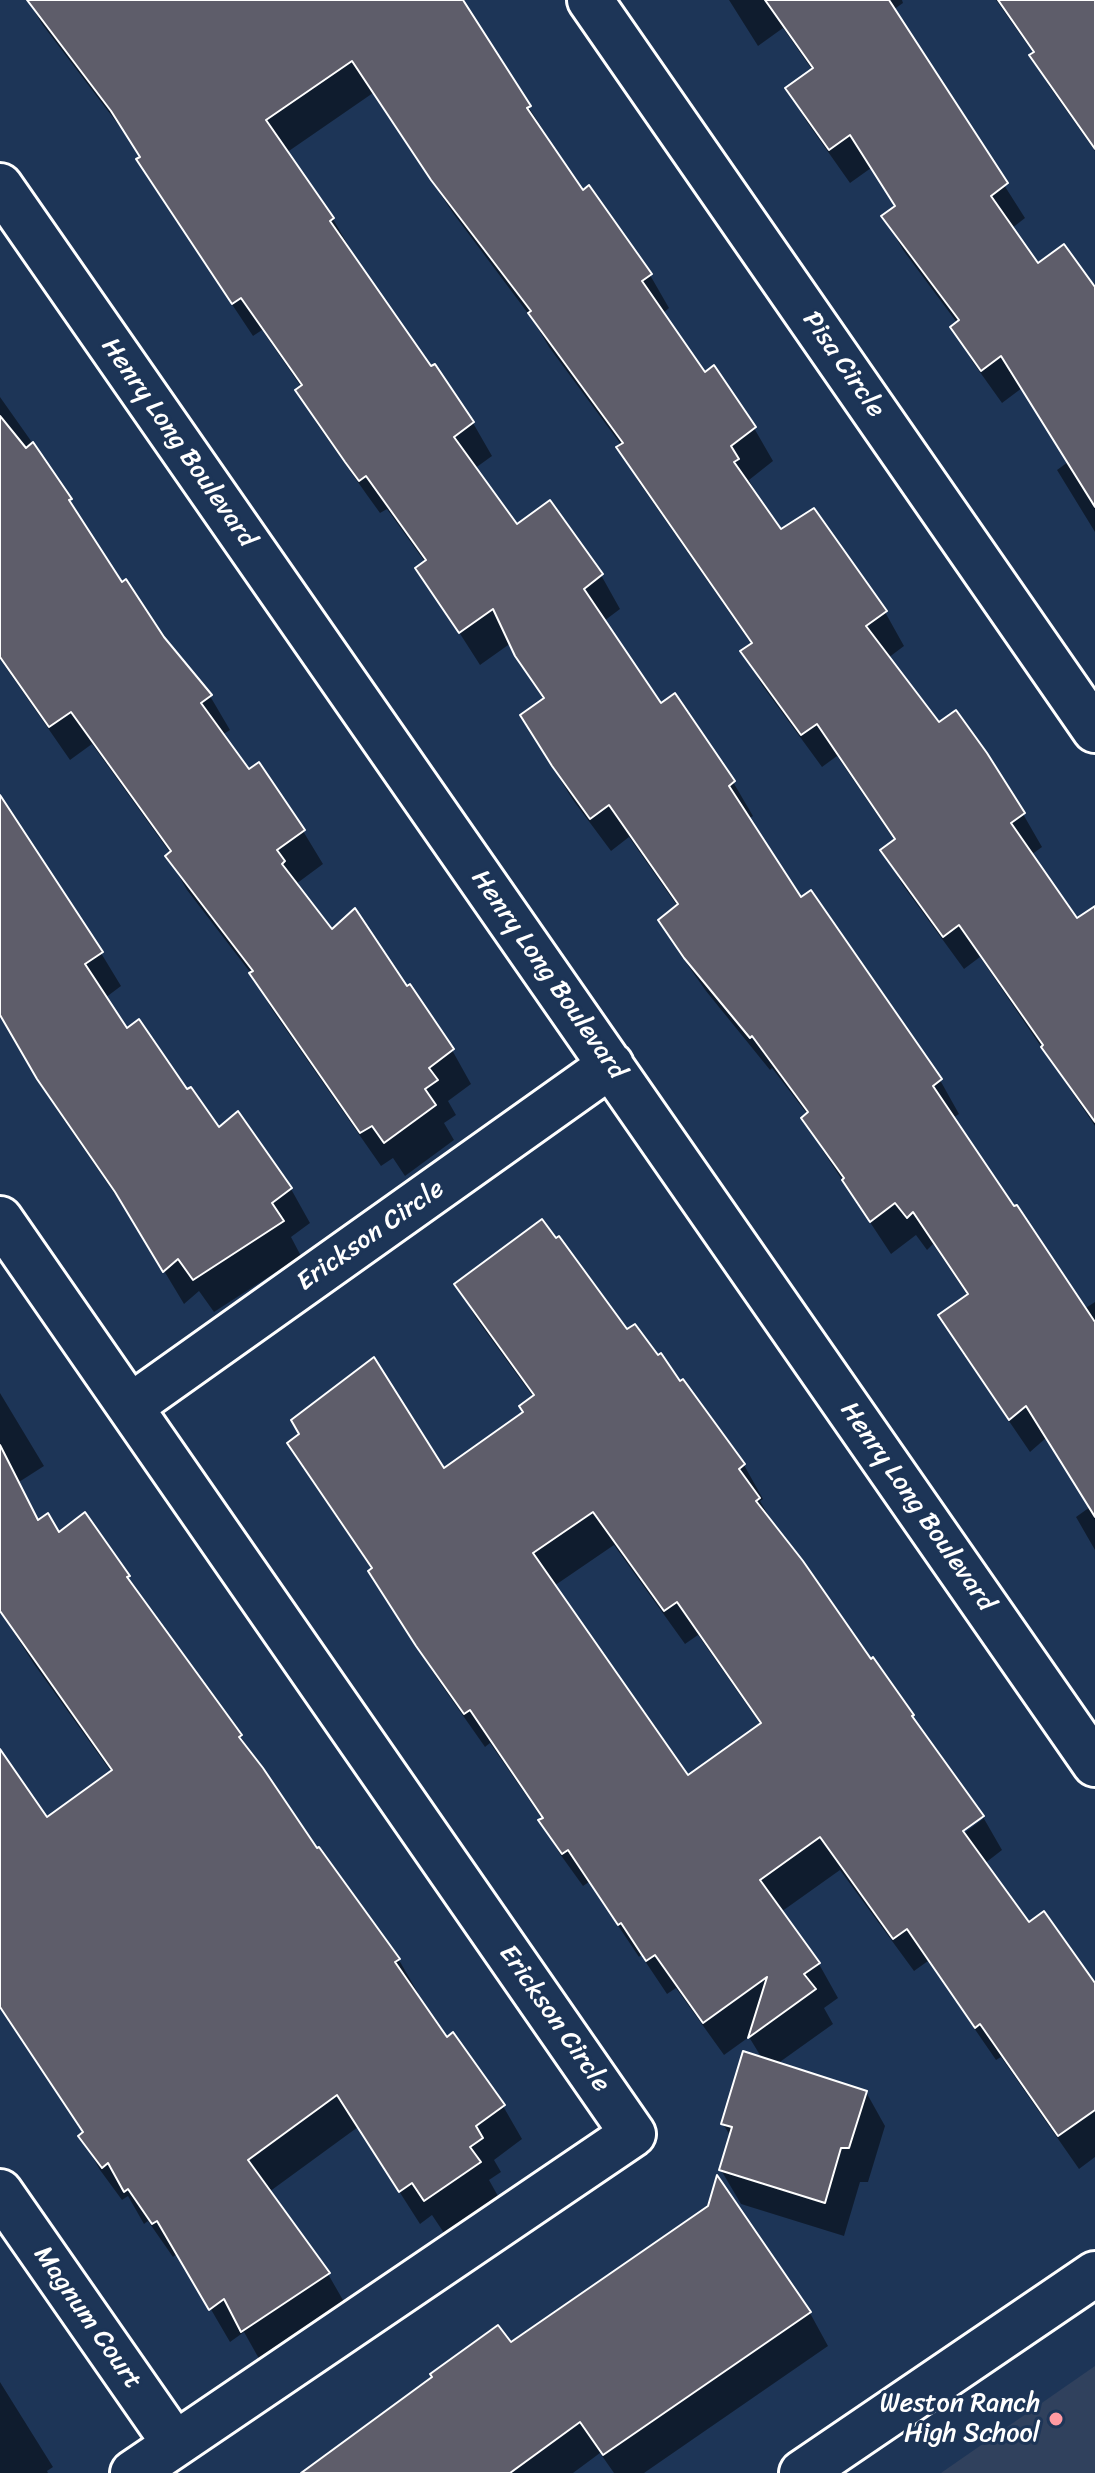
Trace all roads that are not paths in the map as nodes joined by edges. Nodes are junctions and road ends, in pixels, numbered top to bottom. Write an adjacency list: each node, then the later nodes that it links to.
1 (590, 0): 3 (street, Pisa Circle)
2 (0, 186): 4 (street, Henry Long Boulevard)
3 (1095, 730)
4 (611, 1065): 6 (street, Erickson Circle); 7 (street, Henry Long Boulevard)
5 (0, 1219): 6 (street, Erickson Circle)
6 (131, 1406): 10 (street, Erickson Circle)
7 (1095, 1764)
8 (0, 2192): 10 (street, Magnum Court)
9 (1095, 2274): 12 (street)
10 (175, 2444): 11 (street, Erickson Circle)
11 (133, 2473)
12 (802, 2473)

